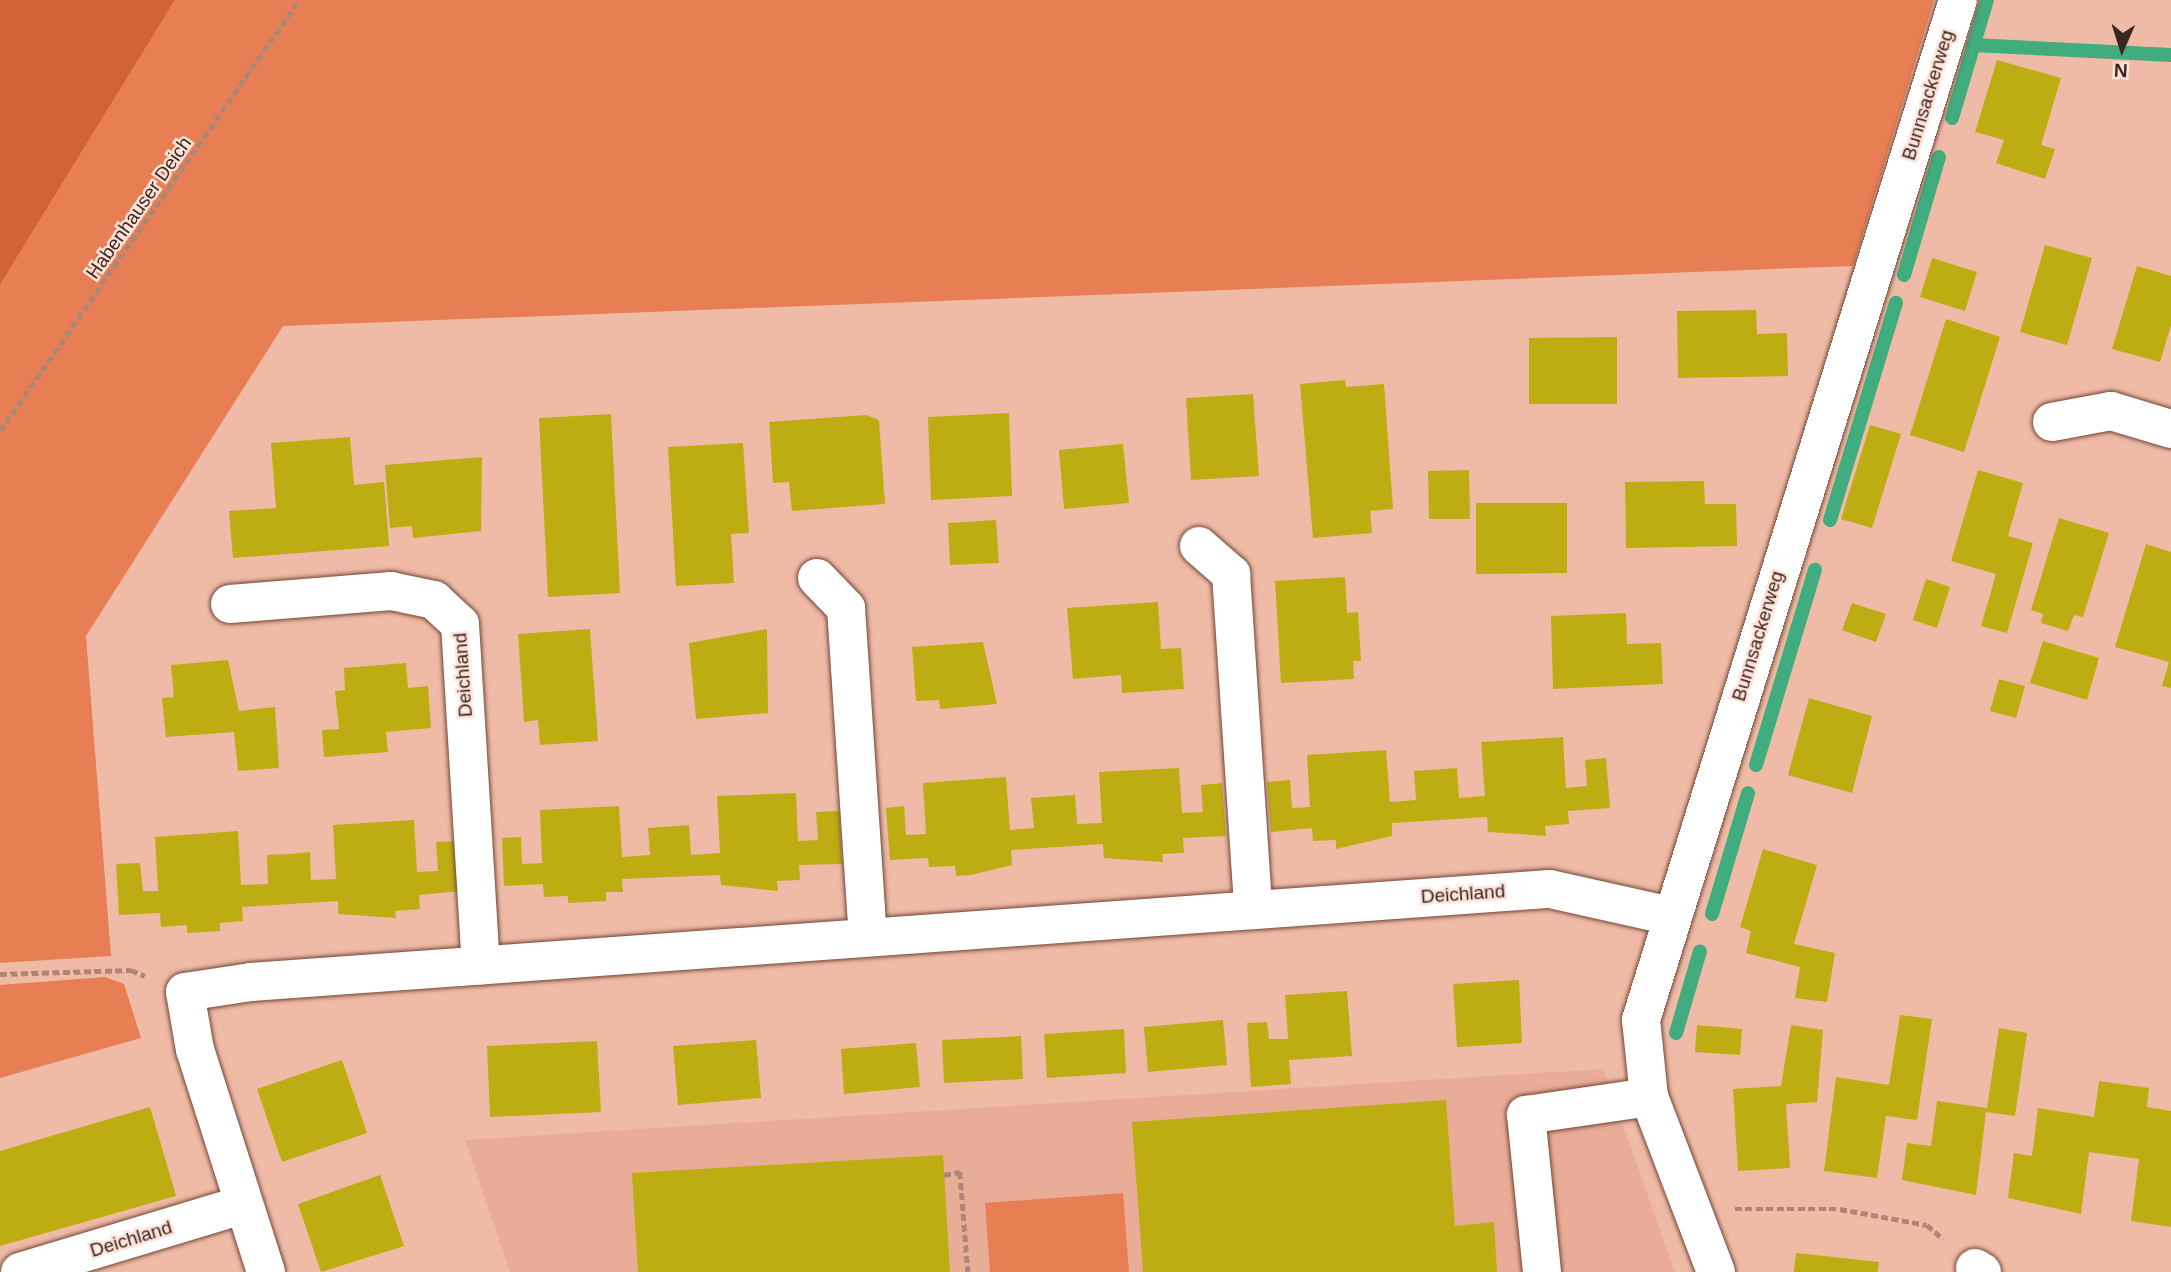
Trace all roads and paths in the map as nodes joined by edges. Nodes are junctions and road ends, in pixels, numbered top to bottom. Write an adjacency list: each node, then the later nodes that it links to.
1 (299, 0): 5 (path, Habenhauser Deich)
2 (1958, 0): 10 (street, Bunnsackerweg)
3 (2052, 422): 4 (street)
4 (2171, 429)
5 (0, 431)
6 (1199, 546): 9 (street)
7 (817, 578): 11 (street)
8 (230, 604): 12 (street, Deichland)
9 (1253, 908): 10 (street, Deichland); 11 (street, Deichland)
10 (1671, 916): 15 (street, Bunnsackerweg)
11 (868, 936): 12 (street, Deichland)
12 (481, 965): 14 (street, Deichland)
13 (0, 974): 14 (path)
14 (185, 992): 17 (street)
15 (1649, 1097): 18 (street, Bunnsackerweg); 23 (street)
16 (944, 1175): 22 (path)
17 (242, 1205): 20 (street, Deichland); 21 (street)
18 (1696, 1220): 19 (path); 24 (street, Bunnsackerweg)
19 (1978, 1270)
20 (20, 1272)
21 (266, 1272)
22 (968, 1272)
23 (1542, 1272)
24 (1716, 1272)

